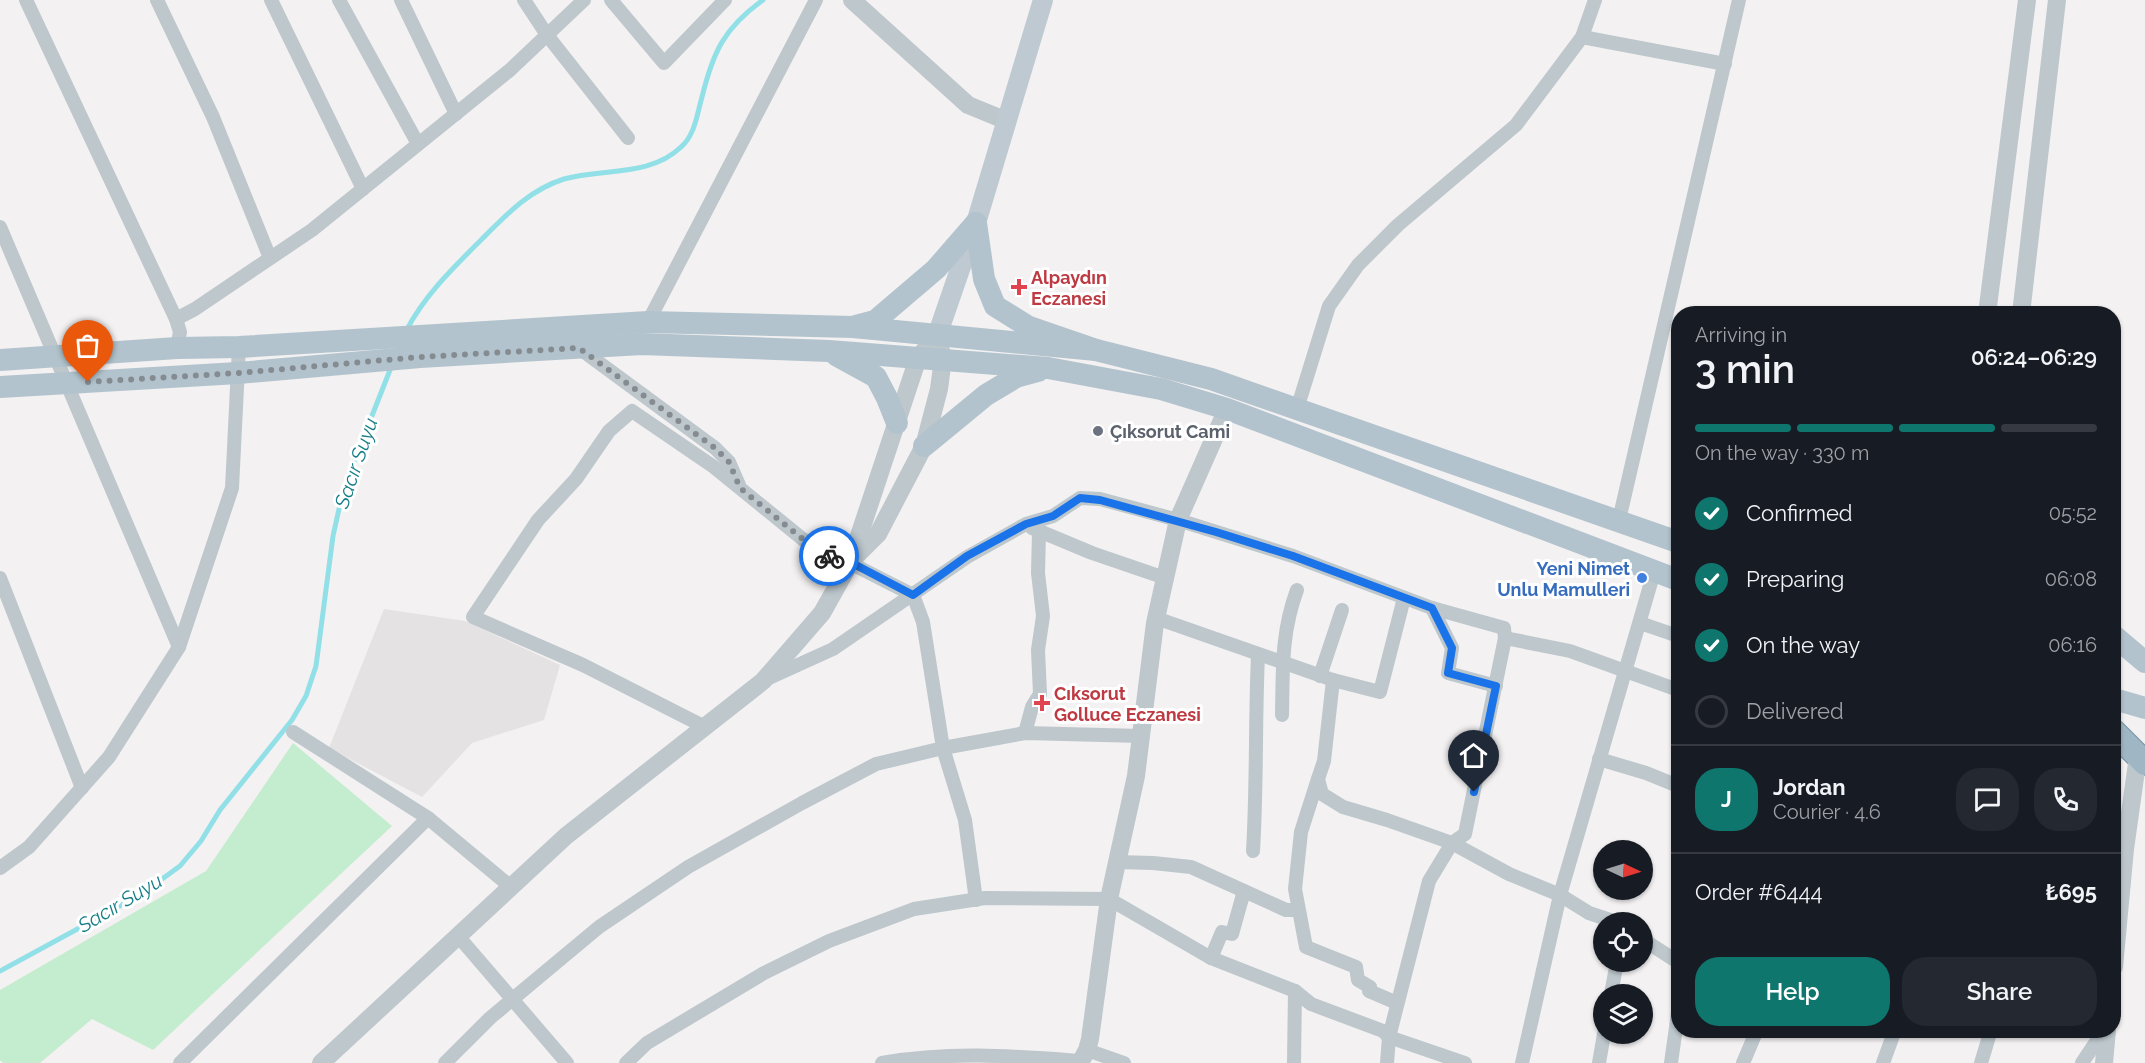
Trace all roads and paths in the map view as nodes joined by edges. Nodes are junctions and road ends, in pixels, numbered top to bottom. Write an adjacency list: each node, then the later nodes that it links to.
1 (26, 0): 30 (street)
2 (157, 0): 27 (street)
3 (271, 0): 24 (street)
4 (339, 0): 23 (street)
5 (401, 0): 20 (street)
6 (524, 0): 17 (street)
7 (584, 0): 17 (street)
8 (611, 0): 9 (street)
9 (724, 0)
10 (816, 0): 31 (street)
11 (852, 0): 21 (street)
12 (1043, 0): 21 (main road)
13 (1595, 0): 18 (street)
14 (1738, 0): 19 (street)
15 (2027, 0): 28 (street)
16 (2058, 0): 29 (street)
17 (547, 35): 20 (street); 22 (street)
18 (1582, 37): 19 (street); 48 (street)
19 (1725, 64): 53 (street)
20 (456, 114): 23 (street)
21 (1007, 121): 25 (main road)
22 (628, 138)
23 (418, 144): 24 (street)
24 (363, 189): 27 (street)
25 (976, 223): 32 (main road); 33 (main road); 38 (main road)
26 (0, 227): 39 (street)
27 (270, 258): 30 (street)
28 (1988, 306)
29 (2022, 306)
30 (176, 319): 35 (street)
31 (648, 322): 32 (main road); 34 (main road)
32 (853, 327): 33 (main road)
33 (937, 336): 38 (main road); 40 (street); 41 (street)
34 (239, 346): 35 (main road); 44 (street)
35 (177, 348): 39 (main road)
36 (579, 348): 37 (main road); 44 (main road); 51 (street)
37 (830, 351): 40 (main road); 49 (main road)
38 (1095, 351): 48 (main road)
39 (55, 357): 42 (main road); 45 (street)
40 (918, 358): 41 (main road); 49 (street)
41 (943, 359): 43 (main road); 50 (street)
42 (0, 360)
43 (1048, 368): 47 (main road); 50 (main road)
44 (238, 373): 45 (main road); 72 (street)
45 (67, 383): 46 (main road); 72 (street)
46 (0, 387)
47 (1227, 409): 52 (street); 58 (main road)
48 (1297, 409): 53 (main road)
49 (897, 423): 57 (street)
50 (924, 446): 57 (street)
51 (740, 488): 57 (street); 85 (street)
52 (1178, 520): 54 (street); 60 (street); 64 (street)
53 (1619, 520): 56 (main road)
54 (1026, 524): 55 (street); 63 (street)
55 (1039, 532): 60 (street); 87 (street)
56 (1671, 539)
57 (850, 562): 63 (street); 79 (street)
58 (1654, 572): 61 (main road); 68 (street)
59 (0, 578): 95 (street)
60 (1165, 578): 67 (street)
61 (1671, 578)
62 (1297, 590): 75 (street)
63 (913, 595): 79 (street); 90 (street)
64 (1404, 598): 65 (street); 78 (street)
65 (1432, 608): 70 (street); 80 (street)
66 (1342, 610): 78 (street)
67 (1156, 618): 73 (street); 88 (street)
68 (1640, 622): 69 (street); 77 (street)
69 (1671, 633)
70 (1505, 638): 77 (street); 80 (street)
71 (2121, 642): 76 (main road)
72 (179, 646): 95 (street)
73 (1258, 655): 75 (street); 98 (street)
74 (2121, 659): 76 (main road)
75 (1282, 663): 78 (street); 84 (street)
76 (2145, 663)
77 (1625, 670): 81 (street); 91 (street)
78 (1327, 678): 93 (street)
79 (763, 681): 85 (street)
80 (1496, 686): 97 (street)
81 (1671, 687)
82 (2121, 701): 83 (main road)
83 (2145, 708)
84 (1282, 715)
85 (705, 727): 101 (street)
86 (293, 732): 96 (street)
87 (1025, 733): 88 (street); 90 (street)
88 (1141, 736): 99 (street)
89 (2121, 739): 92 (highway)
90 (944, 748): 106 (street); 114 (street)
91 (1599, 759): 94 (street); 104 (street)
92 (2142, 759): 103 (street)
93 (1318, 779): 97 (street); 107 (street)
94 (1671, 783)
95 (82, 788): 100 (street)
96 (428, 818): 101 (street); 125 (street)
97 (1452, 843): 104 (street); 115 (street)
98 (1253, 851)
99 (1117, 862): 102 (street); 105 (street)
100 (0, 868)
101 (511, 887): 109 (street)
102 (1244, 891): 107 (street); 111 (street)
103 (2121, 892)
104 (1560, 895): 108 (street); 135 (street)
105 (1109, 899): 106 (street); 111 (street); 124 (street)
106 (976, 900): 129 (street)
107 (1298, 910): 115 (street)
108 (1593, 914)
109 (458, 936): 114 (street); 126 (street)
110 (1653, 946): 112 (street)
111 (1211, 958): 113 (street)
112 (1671, 958)
113 (1294, 991): 116 (street); 132 (street)
114 (513, 999): 127 (street); 128 (street)
115 (1397, 1003): 116 (street)
116 (1389, 1037): 133 (street); 134 (street)
117 (1674, 1038): 137 (street)
118 (1754, 1038): 138 (street)
119 (1892, 1038): 139 (street)
120 (1989, 1038): 140 (street)
121 (2100, 1038): 141 (street)
122 (2106, 1038): 142 (street)
123 (1602, 1044): 136 (street)
124 (1082, 1058): 130 (street); 131 (street)
125 (180, 1063)
126 (321, 1063)
127 (445, 1063)
128 (567, 1063)
129 (626, 1063)
130 (882, 1063)
131 (1124, 1063)
132 (1293, 1063)
133 (1387, 1063)
134 (1466, 1063)
135 (1522, 1063)
136 (1599, 1063)
137 (1671, 1063)
138 (1743, 1063)
139 (1883, 1063)
140 (1981, 1063)
141 (2082, 1063)
142 (2104, 1063)

